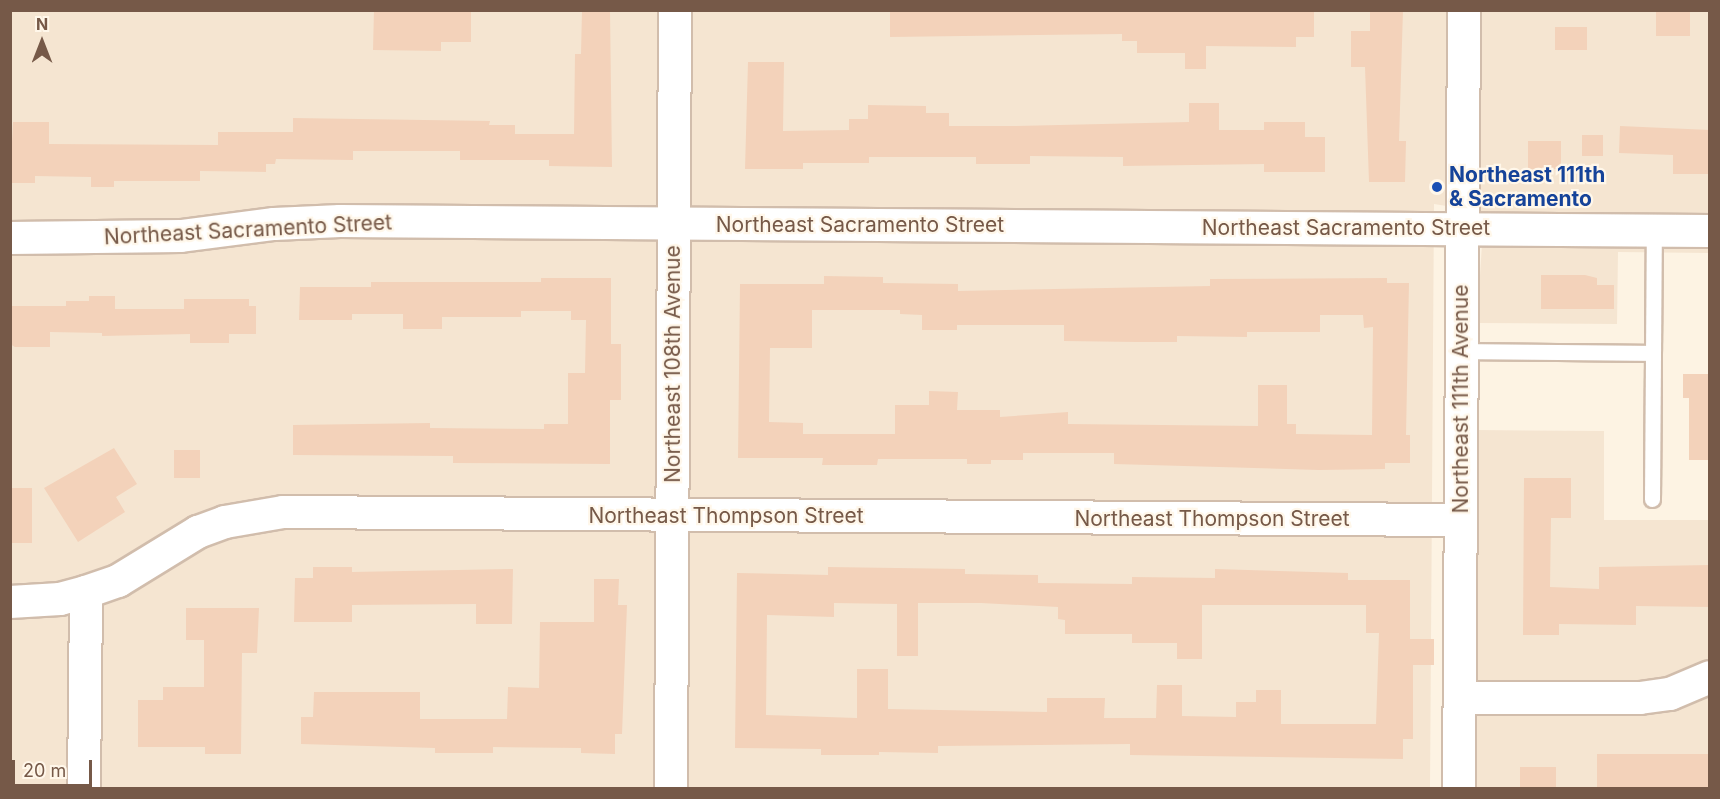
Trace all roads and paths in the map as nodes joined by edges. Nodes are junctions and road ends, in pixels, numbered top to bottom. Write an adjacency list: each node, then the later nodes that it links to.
1 (675, 10): 3 (street, Northeast 108th Avenue)
2 (1464, 10): 4 (street, Northeast 111th Avenue)
3 (674, 224): 4 (street, Northeast Sacramento Street); 7 (street, Northeast Sacramento Street); 11 (street, Northeast 108th Avenue)
4 (1463, 229): 5 (street, Northeast Sacramento Street); 8 (street, Northeast 111th Avenue)
5 (1654, 230): 6 (street, Northeast Sacramento Street); 9 (lane)
6 (1710, 231)
7 (10, 238)
8 (1462, 351): 9 (lane); 12 (street, Northeast 111th Avenue)
9 (1653, 353): 10 (lane)
10 (1652, 500)
11 (672, 515): 12 (street, Northeast Thompson Street); 13 (street, Northeast Thompson Street); 18 (street, Northeast 108th Avenue)
12 (1461, 520): 16 (street, Northeast 111th Avenue)
13 (86, 592): 14 (street, Northeast Thompson Street); 17 (street)
14 (10, 602)
15 (1710, 677): 16 (street)
16 (1460, 698): 19 (street, Northeast 111th Avenue)
17 (84, 789)
18 (671, 789)
19 (1459, 789)

